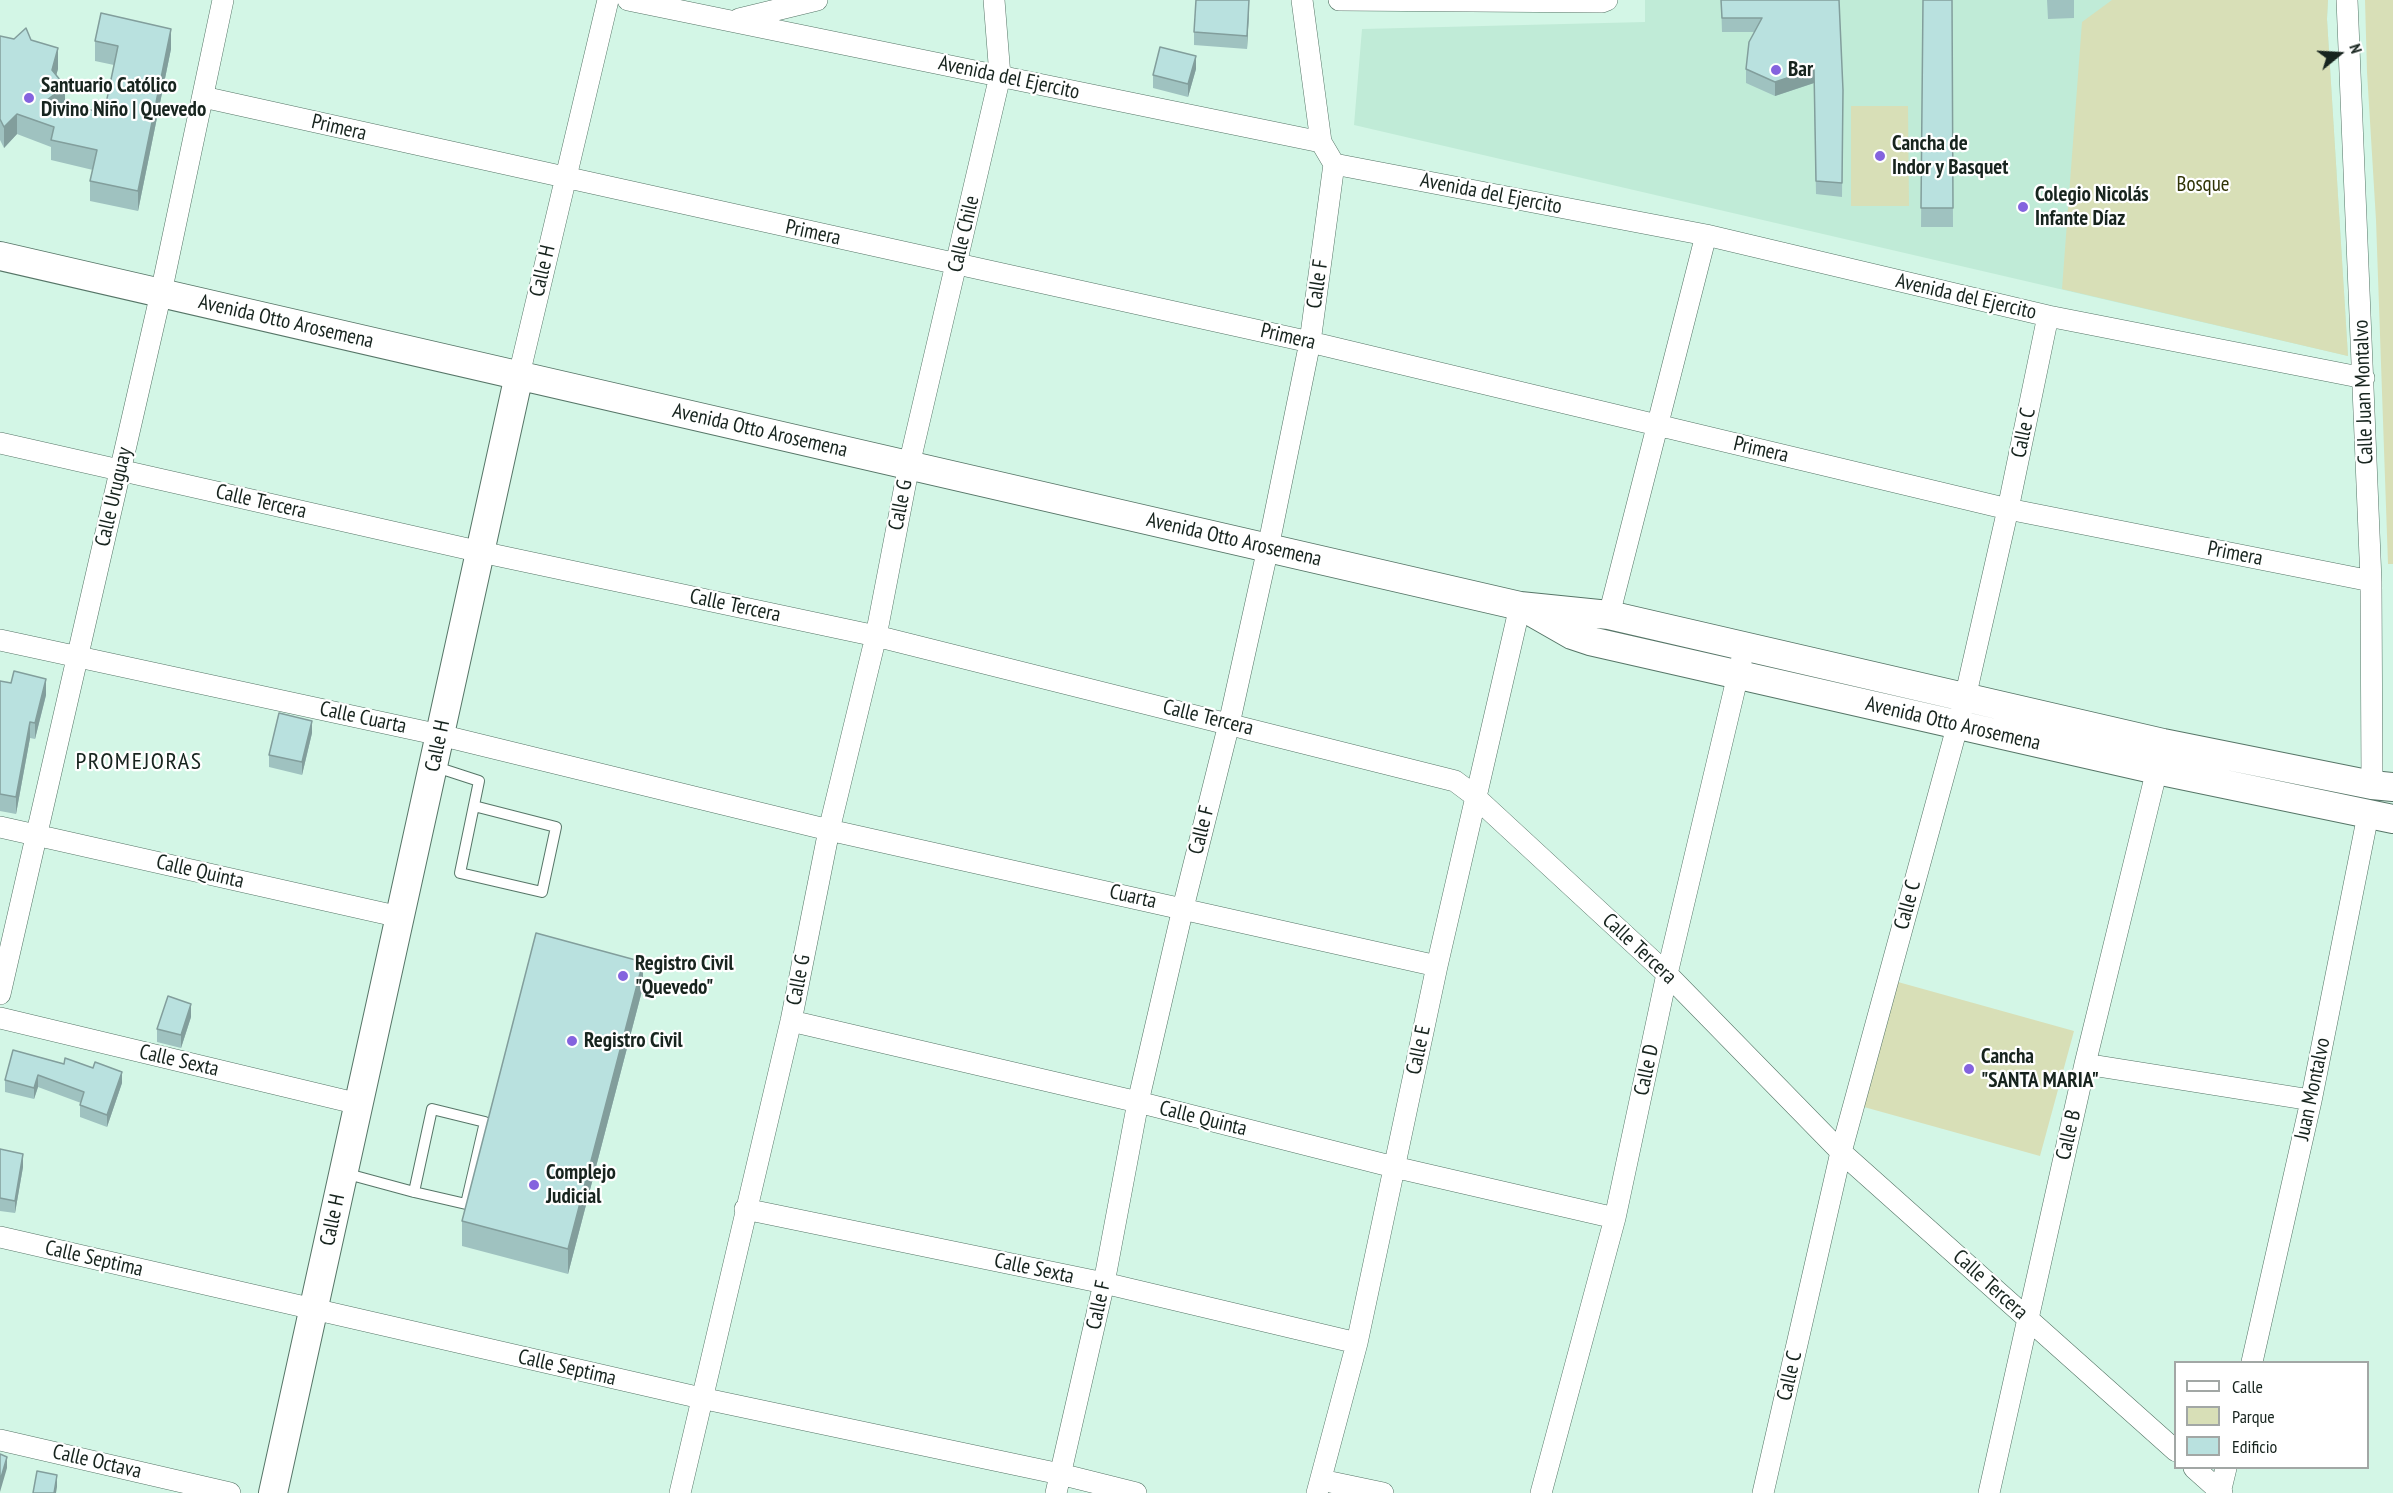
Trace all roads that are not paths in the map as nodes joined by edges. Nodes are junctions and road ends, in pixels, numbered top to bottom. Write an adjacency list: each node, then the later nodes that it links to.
1 (223, 0): 12 (street, Calle Uruguay)
2 (608, 0): 15 (street, Calle H)
3 (628, 0): 10 (street, Avenida del Ejercito)
4 (818, 0): 10 (street)
5 (994, 0): 11 (street, Calle Chile)
6 (1302, 0): 13 (street)
7 (1339, 0): 8 (street)
8 (1607, 0)
9 (2347, 0): 23 (street, Calle Juan Montalvo)
10 (733, 21): 11 (street, Avenida del Ejercito)
11 (1000, 76): 13 (street, Avenida del Ejercito); 18 (street, Calle Chile)
12 (203, 97): 15 (street, Primera); 19 (street, Calle Uruguay)
13 (1321, 142): 14 (street)
14 (1334, 165): 16 (street, Avenida del Ejercito); 21 (street, Calle F)
15 (564, 178): 18 (street, Primera); 22 (street, Calle H)
16 (1706, 235): 20 (street, Avenida del Ejercito); 24 (street)
17 (0, 256): 19 (main road, Avenida Otto Arosemena)
18 (957, 264): 21 (street, Primera); 26 (street, Calle Chile)
19 (161, 293): 22 (main road, Avenida Otto Arosemena); 27 (street, Calle Uruguay)
20 (2048, 316): 23 (street, Avenida del Ejercito); 28 (street, Calle C)
21 (1310, 342): 24 (street, Primera); 29 (street, Calle F)
22 (519, 375): 26 (main road, Avenida Otto Arosemena); 30 (main road, Calle H)
23 (2364, 378): 31 (street, Calle Juan Montalvo)
24 (1657, 425): 28 (street, Primera); 33 (street)
25 (0, 443): 27 (street, Calle Tercera)
26 (909, 465): 29 (main road, Avenida Otto Arosemena); 34 (street, Calle G)
27 (120, 470): 30 (street, Calle Tercera); 37 (street, Calle Uruguay)
28 (2008, 509): 31 (street, Primera); 39 (street, Calle C)
29 (1268, 548): 32 (main road, Avenida Otto Arosemena); 40 (street, Calle F)
30 (481, 552): 34 (street, Calle Tercera); 42 (main road, Calle H)
31 (2371, 581): 45 (street, Calle Juan Montalvo)
32 (1520, 606): 33 (main road, Avenida Otto Arosemena); 38 (main road, Avenida Otto Arosemena); 46 (street, Calle E)
33 (1609, 615): 36 (main road, Avenida Otto Arosemena)
34 (876, 636): 40 (street, Calle Tercera); 50 (street, Calle G)
35 (0, 640): 37 (street, Calle Cuarta)
36 (1745, 646): 38 (street, Calle D); 39 (main road, Avenida Otto Arosemena)
37 (77, 657): 42 (street, Calle Cuarta); 51 (street, Calle Uruguay)
38 (1739, 673): 41 (main road, Avenida Otto Arosemena); 55 (street, Calle D)
39 (1965, 698): 41 (street, Calle C); 43 (main road, Avenida Otto Arosemena)
40 (1229, 724): 46 (street, Calle Tercera); 52 (street, Calle F)
41 (1957, 725): 43 (main road, Avenida Otto Arosemena); 63 (street, Calle C)
42 (440, 735): 44 (main road, Calle H); 50 (street, Calle Cuarta)
43 (2160, 757): 45 (main road, Avenida Otto Arosemena); 48 (main road, Avenida Otto Arosemena); 59 (street, Calle B)
44 (433, 766): 47 (lane); 53 (main road, Calle H)
45 (2382, 786)
46 (1475, 798): 54 (street, Calle E); 55 (street, Calle Tercera)
47 (474, 806): 47 (lane)
48 (2381, 817): 60 (street, Juan Montalvo)
49 (0, 827): 51 (street, Calle Quinta)
50 (829, 830): 52 (street, Cuarta); 58 (street, Calle G)
51 (36, 835): 53 (street, Calle Quinta); 56 (street, Calle Uruguay)
52 (1183, 908): 54 (street, Cuarta); 61 (street, Calle F)
53 (400, 917): 62 (main road, Calle H)
54 (1437, 966): 64 (street, Calle E)
55 (1667, 974): 63 (street, Calle Tercera); 68 (street, Calle D)
56 (0, 994)
57 (0, 1018): 62 (street, Calle Sexta)
58 (791, 1022): 61 (street, Calle Quinta); 67 (street, Calle G)
59 (2085, 1064): 60 (street); 72 (street, Calle B)
60 (2311, 1100): 74 (street, Juan Montalvo)
61 (1138, 1102): 64 (street, Calle Quinta); 70 (street, Calle F)
62 (359, 1104): 65 (main road, Calle H)
63 (1841, 1152): 72 (street, Calle Tercera); 89 (street, Calle C)
64 (1394, 1167): 68 (street, Calle Quinta); 73 (street, Calle E)
65 (344, 1173): 66 (lane); 71 (main road, Calle H)
66 (414, 1192): 66 (lane)
67 (745, 1209): 70 (street, Calle Sexta); 75 (street, Calle G)
68 (1615, 1218): 88 (street, Calle D)
69 (0, 1237): 71 (street, Calle Septima)
70 (1104, 1283): 73 (street, Calle Sexta); 80 (street, Calle F)
71 (313, 1310): 75 (street, Calle Septima); 84 (main road, Calle H)
72 (2028, 1319): 77 (street, Calle Tercera); 90 (street, Calle B)
73 (1356, 1343): 81 (street, Calle E)
74 (2252, 1361)
75 (701, 1398): 80 (street, Calle Septima); 85 (street, Calle G)
76 (0, 1440): 83 (street, Calle Octava)
77 (2174, 1450)
78 (2196, 1469): 82 (street)
79 (2226, 1469): 82 (street)
80 (1058, 1484): 86 (street, Calle Septima)
81 (1319, 1486): 87 (street)
82 (2221, 1492)
83 (230, 1493)
84 (273, 1493)
85 (680, 1493)
86 (1136, 1493)
87 (1383, 1493)
88 (1542, 1493)
89 (1763, 1493)
90 (1989, 1493)

